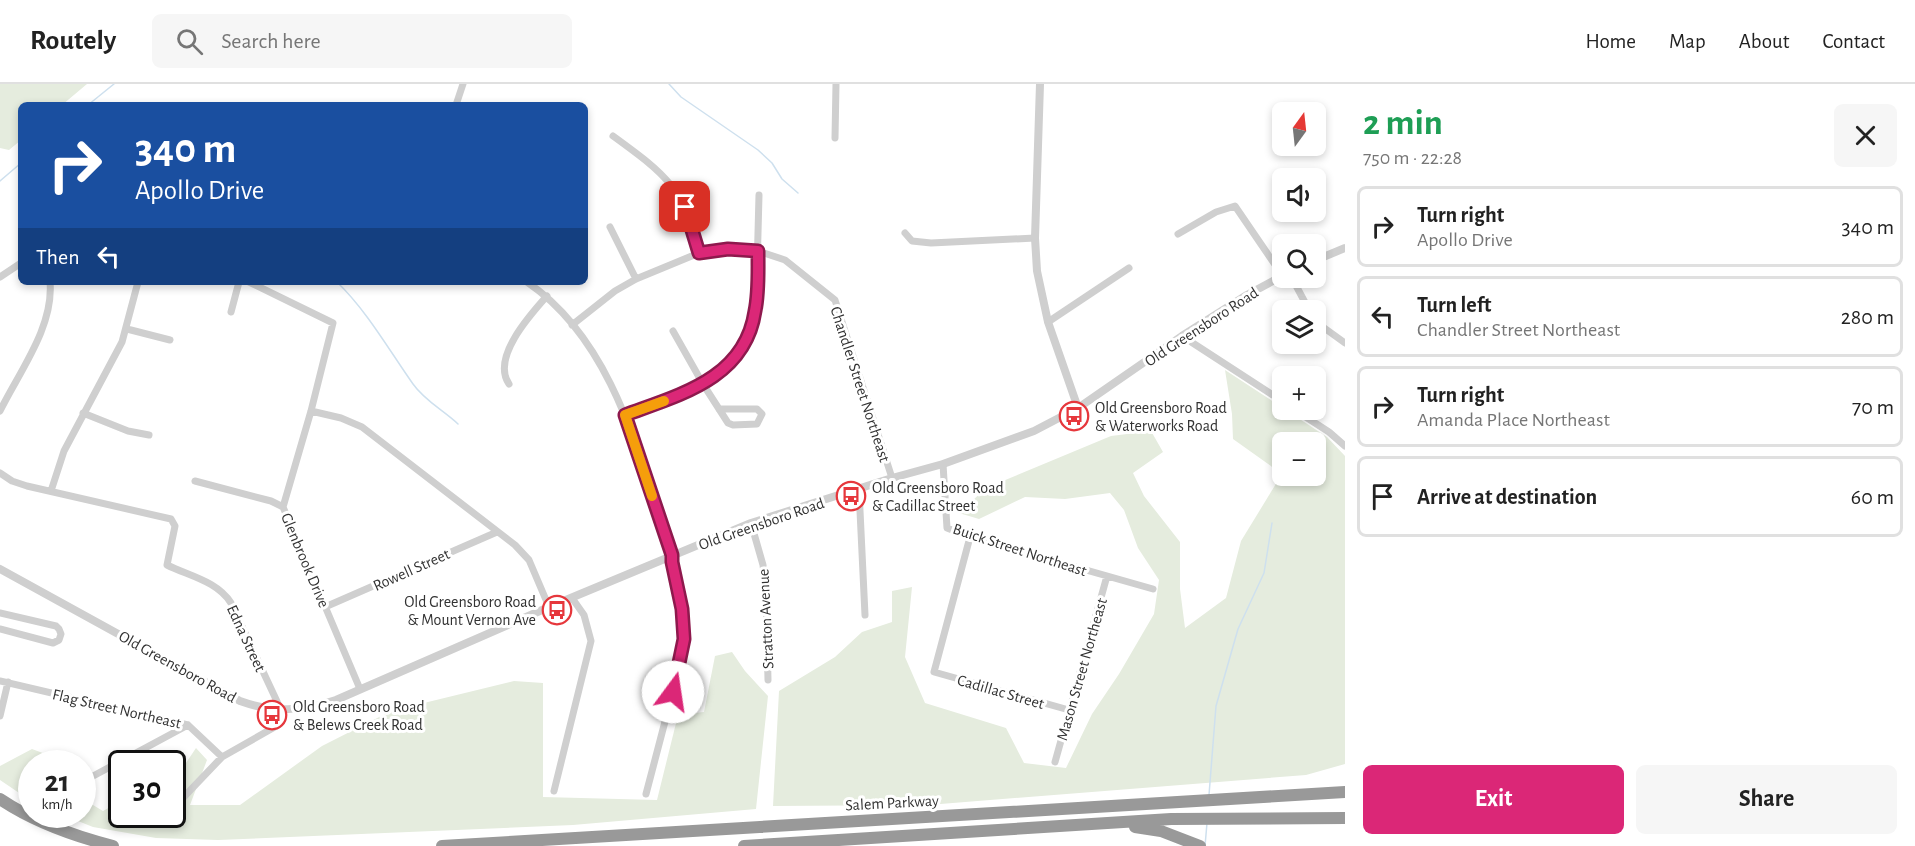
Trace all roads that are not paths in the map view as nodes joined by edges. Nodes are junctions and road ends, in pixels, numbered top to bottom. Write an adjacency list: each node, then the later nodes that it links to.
1 (463, 84): 4 (street)
2 (836, 84): 6 (street)
3 (1040, 84): 11 (street)
4 (457, 102)
5 (613, 136): 14 (street)
6 (835, 138)
7 (759, 195): 13 (street)
8 (610, 227): 20 (street)
9 (905, 233): 11 (street)
10 (1178, 234): 16 (street)
11 (1035, 238): 29 (street)
12 (1345, 248): 15 (street)
13 (758, 251): 14 (street, Chandler Street Northeast); 38 (street); 51 (street, Chandler Street Northeast)
14 (699, 253): 20 (street, Chandler Street Northeast)
15 (1326, 256)
16 (1272, 260)
17 (18, 265): 19 (street)
18 (1130, 268): 29 (street)
19 (0, 277)
20 (636, 279): 30 (street, Chandler Street Northeast)
21 (1272, 280): 34 (street, Old Greensboro Road)
22 (50, 285): 42 (street)
23 (137, 285): 31 (street)
24 (238, 285): 28 (street)
25 (255, 285): 43 (street, Glenbrook Drive)
26 (531, 285): 27 (street)
27 (547, 296): 30 (street); 37 (street)
28 (231, 312)
29 (1048, 322): 40 (street)
30 (572, 326): 45 (street)
31 (127, 329): 35 (street); 44 (street)
32 (1326, 329): 36 (street)
33 (673, 331): 38 (street)
34 (1182, 336): 39 (street); 40 (street, Old Greensboro Road)
35 (170, 340)
36 (1345, 343)
37 (509, 384)
38 (703, 384): 41 (street); 45 (street)
39 (1272, 394)
40 (1078, 408): 49 (street, Old Greensboro Road)
41 (719, 410): 41 (street)
42 (0, 411)
43 (311, 411): 55 (street, Glenbrook Drive); 57 (street)
44 (83, 413): 47 (street); 54 (street)
45 (625, 415): 59 (street)
46 (1310, 420): 48 (street)
47 (149, 435)
48 (1345, 446)
49 (943, 464): 51 (street, Old Greensboro Road); 58 (street, Buick Street Northeast)
50 (0, 474): 54 (street)
51 (892, 478): 53 (street, Old Greensboro Road)
52 (195, 481): 55 (street)
53 (859, 490): 56 (street, Old Greensboro Road); 67 (street)
54 (51, 491): 72 (street, Edna Street)
55 (283, 507): 64 (street, Glenbrook Drive)
56 (751, 523): 59 (street, Old Greensboro Road); 69 (street, Stratton Avenue)
57 (497, 532): 64 (street, Rowell Street); 65 (street)
58 (970, 537): 61 (street, Buick Street Northeast); 73 (street, Cadillac Street)
59 (672, 555): 63 (street, Old Greensboro Road); 82 (street)
60 (0, 569): 72 (street, Old Greensboro Road)
61 (1107, 576): 62 (street, Buick Street Northeast); 73 (street, Mason Street Northeast)
62 (1153, 589)
63 (572, 598): 65 (street, Old Greensboro Road); 80 (street)
64 (325, 607): 71 (street, Glenbrook Drive)
65 (549, 607): 71 (street, Old Greensboro Road)
66 (0, 613): 68 (street)
67 (865, 615)
68 (0, 629)
69 (768, 680)
70 (4, 681): 74 (street); 75 (street, Flag Street Northeast)
71 (360, 689): 72 (street, Old Greensboro Road)
72 (281, 710): 76 (street)
73 (1069, 710): 77 (street, Mason Street Northeast)
74 (0, 716)
75 (188, 725): 76 (street, Flag Street Northeast); 78 (street)
76 (222, 757): 84 (street)
77 (1055, 762)
78 (96, 774)
79 (1345, 785): 83 (highway)
80 (554, 791)
81 (1345, 792): 83 (highway, Salem Parkway)
82 (646, 794)
83 (1294, 794): 89 (highway, Salem Parkway)
84 (186, 795)
85 (0, 799): 88 (highway)
86 (1345, 818): 87 (highway)
87 (1104, 824): 90 (highway); 91 (highway)
88 (113, 846)
89 (442, 846)
90 (744, 846)
91 (1200, 846)

